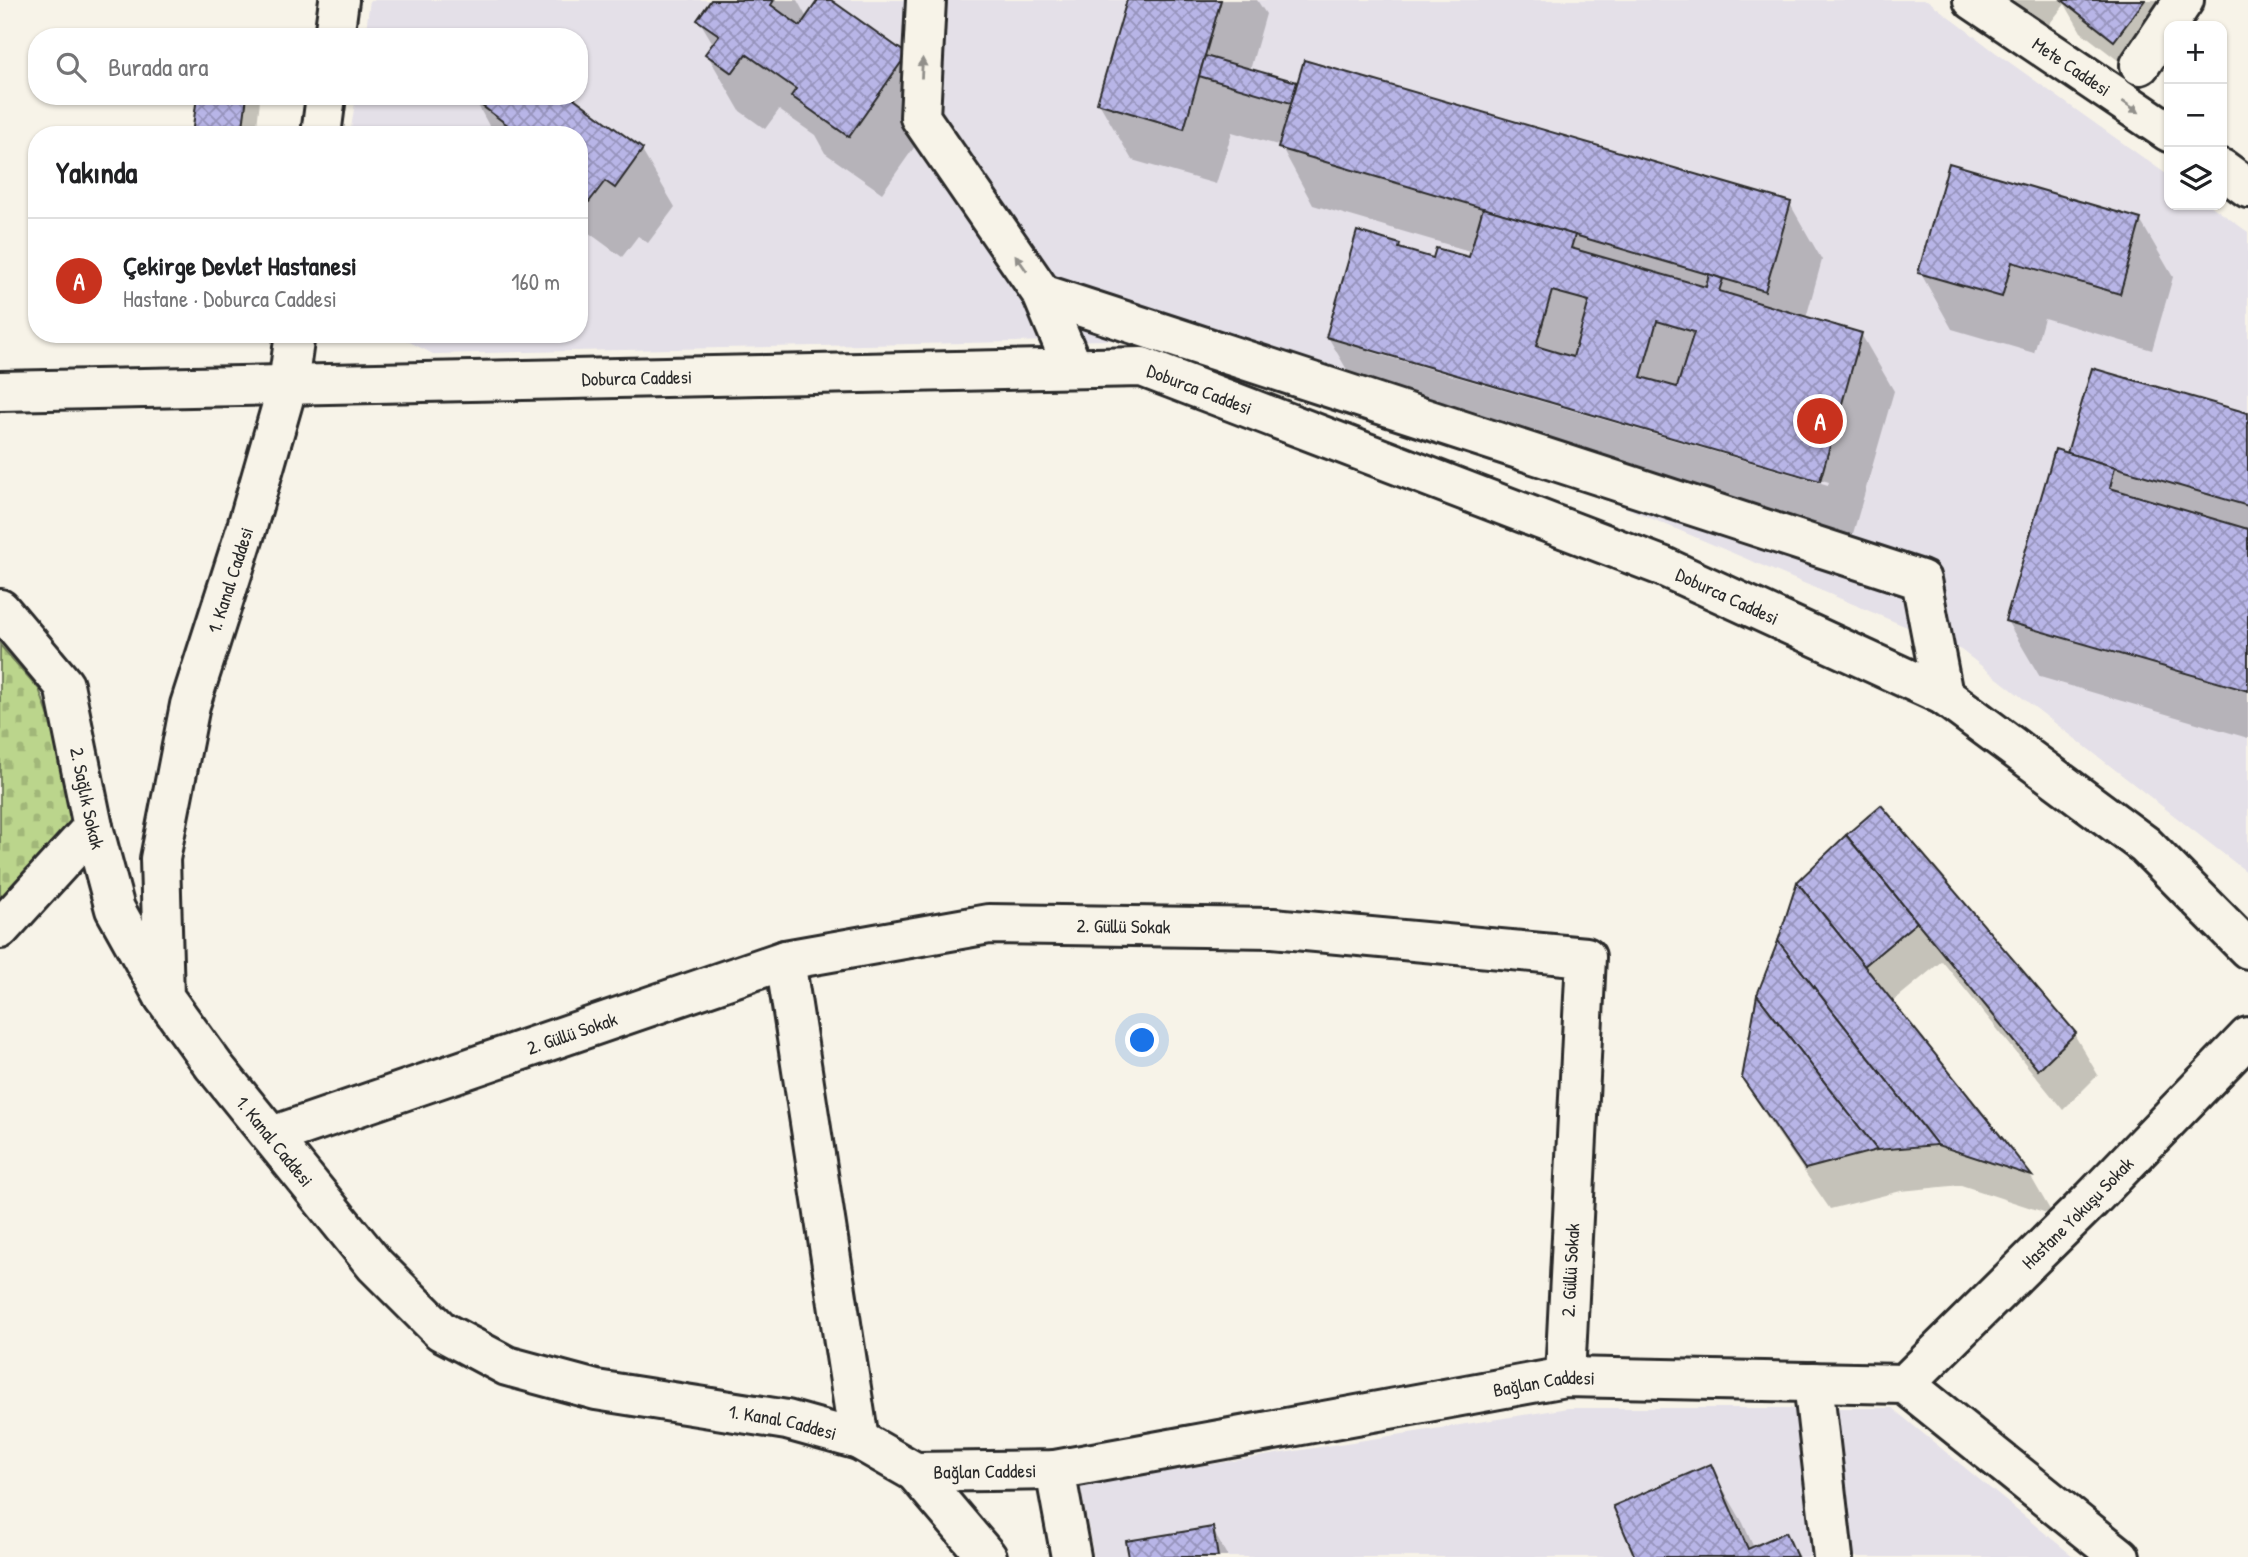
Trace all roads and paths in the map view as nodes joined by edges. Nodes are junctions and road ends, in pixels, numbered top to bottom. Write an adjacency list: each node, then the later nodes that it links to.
1 (339, 0): 5 (street)
2 (926, 0): 12 (street, one-way to 2)
3 (1973, 0): 9 (street, Mete Caddesi, one-way to 9)
4 (2184, 0): 6 (street)
5 (335, 28)
6 (2140, 65)
7 (325, 105): 8 (street)
8 (322, 126)
9 (2164, 129)
10 (2227, 173): 11 (street)
11 (2248, 188)
12 (1042, 294): 14 (street); 18 (street)
13 (294, 343): 15 (street, 1. Kanal Caddesi)
14 (1073, 368): 15 (street, Doburca Caddesi); 18 (street, Doburca Caddesi)
15 (288, 384): 16 (street, Doburca Caddesi); 23 (street, 1. Kanal Caddesi)
16 (0, 391)
17 (0, 609): 19 (street, 2. Sağlık Sokak)
18 (1943, 695): 21 (street, Doburca Caddesi)
19 (93, 827): 20 (street); 23 (street, 2. Sağlık Sokak)
20 (0, 929)
21 (2248, 949)
22 (785, 960): 25 (street, 2. Güllü Sokak); 26 (street, 2. Güllü Sokak); 29 (street)
23 (164, 997): 25 (street, 1. Kanal Caddesi)
24 (2248, 1037): 28 (street, Hastane Yokuşu Sokak)
25 (272, 1136): 29 (street, 1. Kanal Caddesi)
26 (1564, 1377): 27 (street, Bağlan Caddesi); 30 (street, Bağlan Caddesi)
27 (1813, 1382): 28 (street, Bağlan Caddesi); 34 (street)
28 (1905, 1384): 35 (street)
29 (859, 1440): 31 (street, 1. Kanal Caddesi)
30 (1055, 1470): 31 (street, Bağlan Caddesi); 33 (street)
31 (915, 1472): 32 (street, 1. Kanal Caddesi)
32 (987, 1557)
33 (1071, 1557)
34 (1833, 1557)
35 (2120, 1557)

